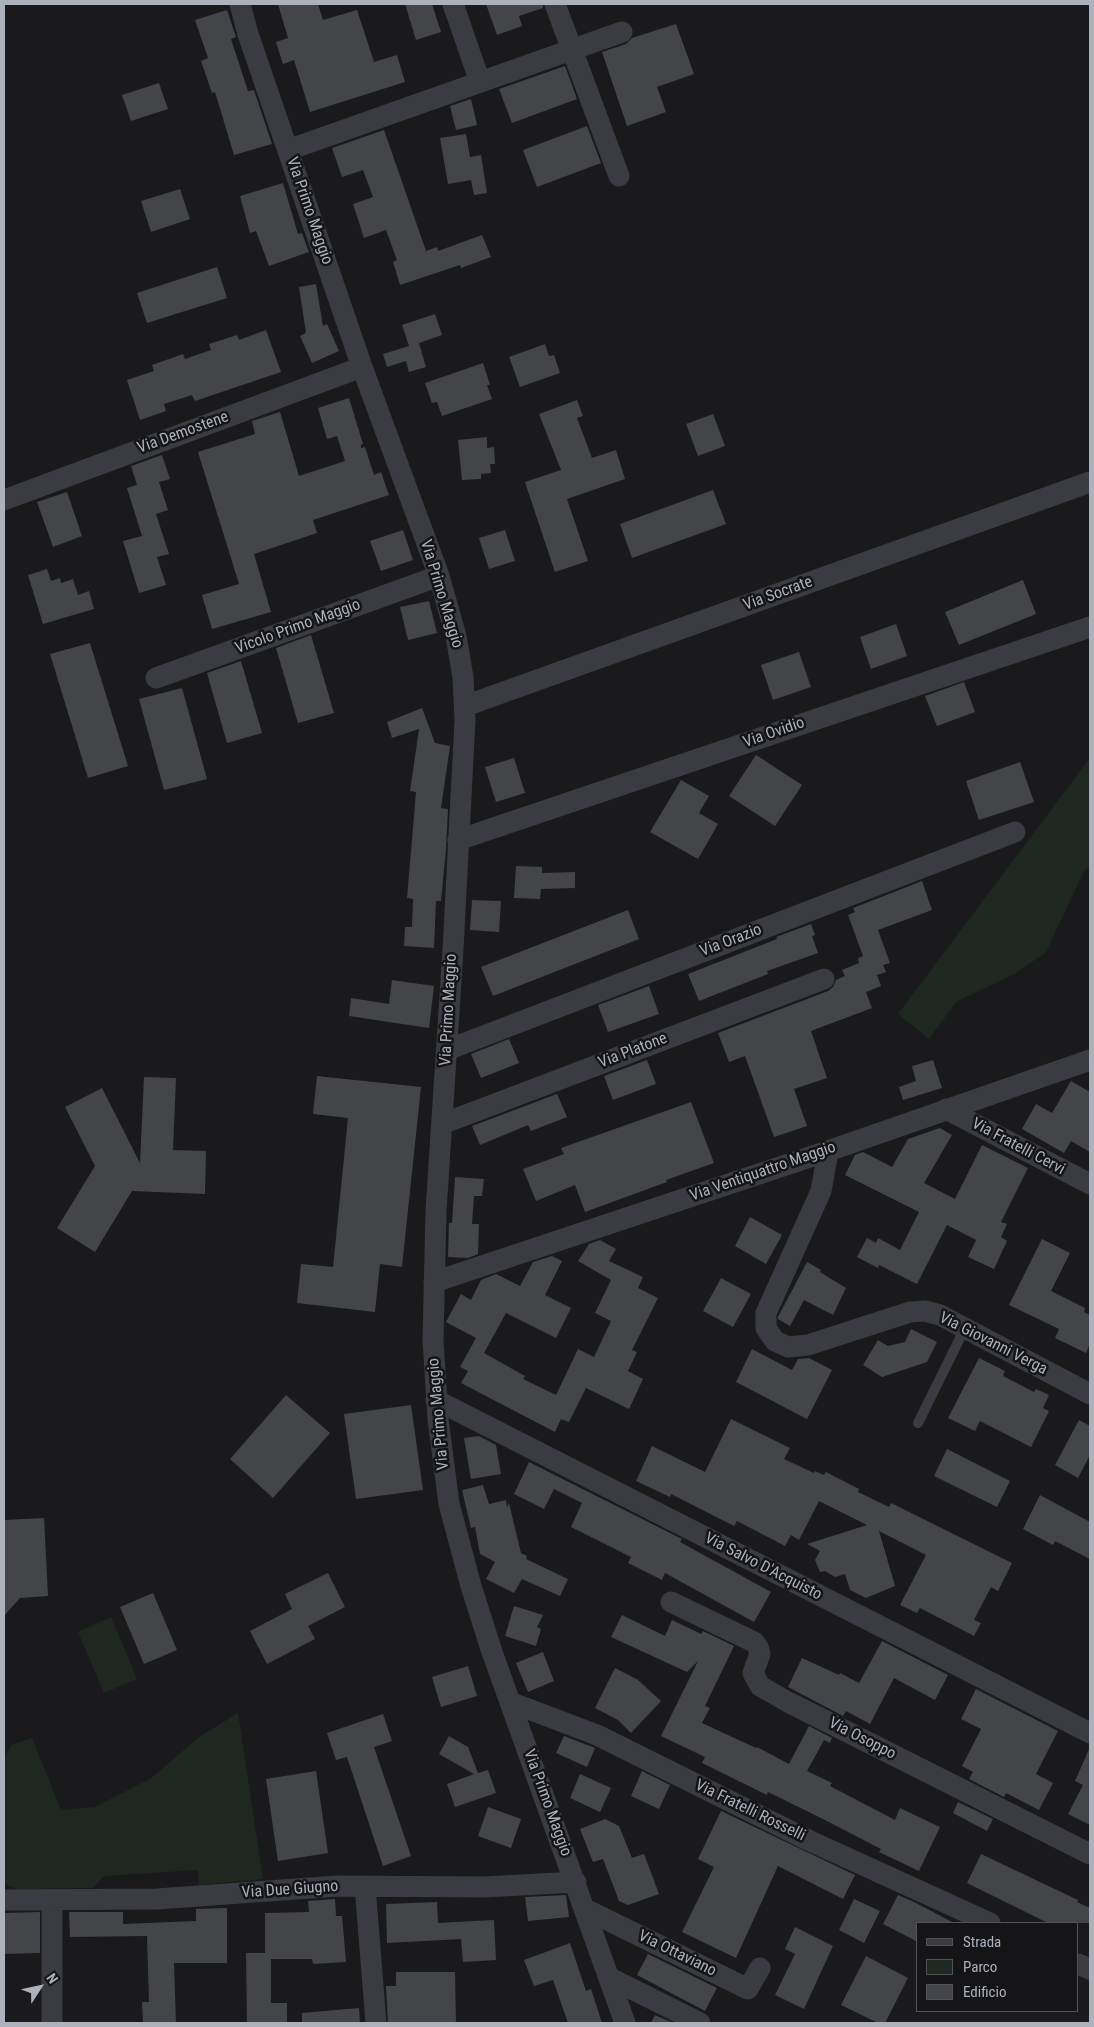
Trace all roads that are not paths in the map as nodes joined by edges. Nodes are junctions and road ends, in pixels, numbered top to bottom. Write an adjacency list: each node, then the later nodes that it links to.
1 (240, 4): 7 (street, Via Primo Maggio)
2 (453, 4): 6 (street)
3 (555, 4): 5 (street)
4 (622, 32): 5 (street)
5 (572, 50): 6 (street); 8 (street)
6 (480, 82): 7 (street)
7 (288, 150): 9 (street, Via Primo Maggio)
8 (620, 176)
9 (362, 367): 11 (street, Via Demostene); 12 (street, Via Primo Maggio)
10 (1090, 482): 15 (street, Via Socrate)
11 (4, 500)
12 (439, 576): 14 (street, Vicolo Primo Maggio); 15 (street, Via Primo Maggio)
13 (1090, 627): 17 (street, Via Ovidio)
14 (156, 678)
15 (465, 706): 17 (street, Via Primo Maggio)
16 (1015, 832): 19 (street, Via Orazio)
17 (458, 840): 19 (street, Via Primo Maggio)
18 (824, 978): 22 (street, Via Platone)
19 (447, 1050): 22 (street, Via Primo Maggio)
20 (1090, 1060): 21 (street, Via Ventiquattro Maggio)
21 (946, 1109): 23 (street, Via Ventiquattro Maggio); 24 (street, Via Fratelli Cervi)
22 (442, 1124): 25 (street, Via Primo Maggio)
23 (828, 1151): 25 (street, Via Ventiquattro Maggio); 26 (street, Via Giovanni Verga)
24 (1090, 1184)
25 (434, 1282): 28 (street, Via Primo Maggio)
26 (964, 1328): 27 (street, Via Giovanni Verga); 29 (lane)
27 (1090, 1394)
28 (436, 1400): 31 (street, Via Primo Maggio); 32 (street, Via Salvo D'Acquisto)
29 (918, 1423)
30 (671, 1602): 33 (street, Via Osoppo)
31 (510, 1702): 34 (street, Via Primo Maggio); 39 (street, Via Fratelli Rosselli)
32 (1090, 1733)
33 (1090, 1854)
34 (576, 1882): 35 (street, Via Due Giugno); 38 (street, Via Primo Maggio)
35 (365, 1886): 37 (street, Via Due Giugno); 43 (street)
36 (4, 1900): 37 (street, Via Due Giugno)
37 (52, 1900): 42 (street)
38 (585, 1909): 40 (street, Via Ottaviano); 41 (street, Via Primo Maggio)
39 (988, 1922)
40 (760, 1968)
41 (610, 1978): 44 (street, Via Primo Maggio); 45 (street)
42 (52, 2023)
43 (376, 2023)
44 (625, 2023)
45 (700, 2023)

